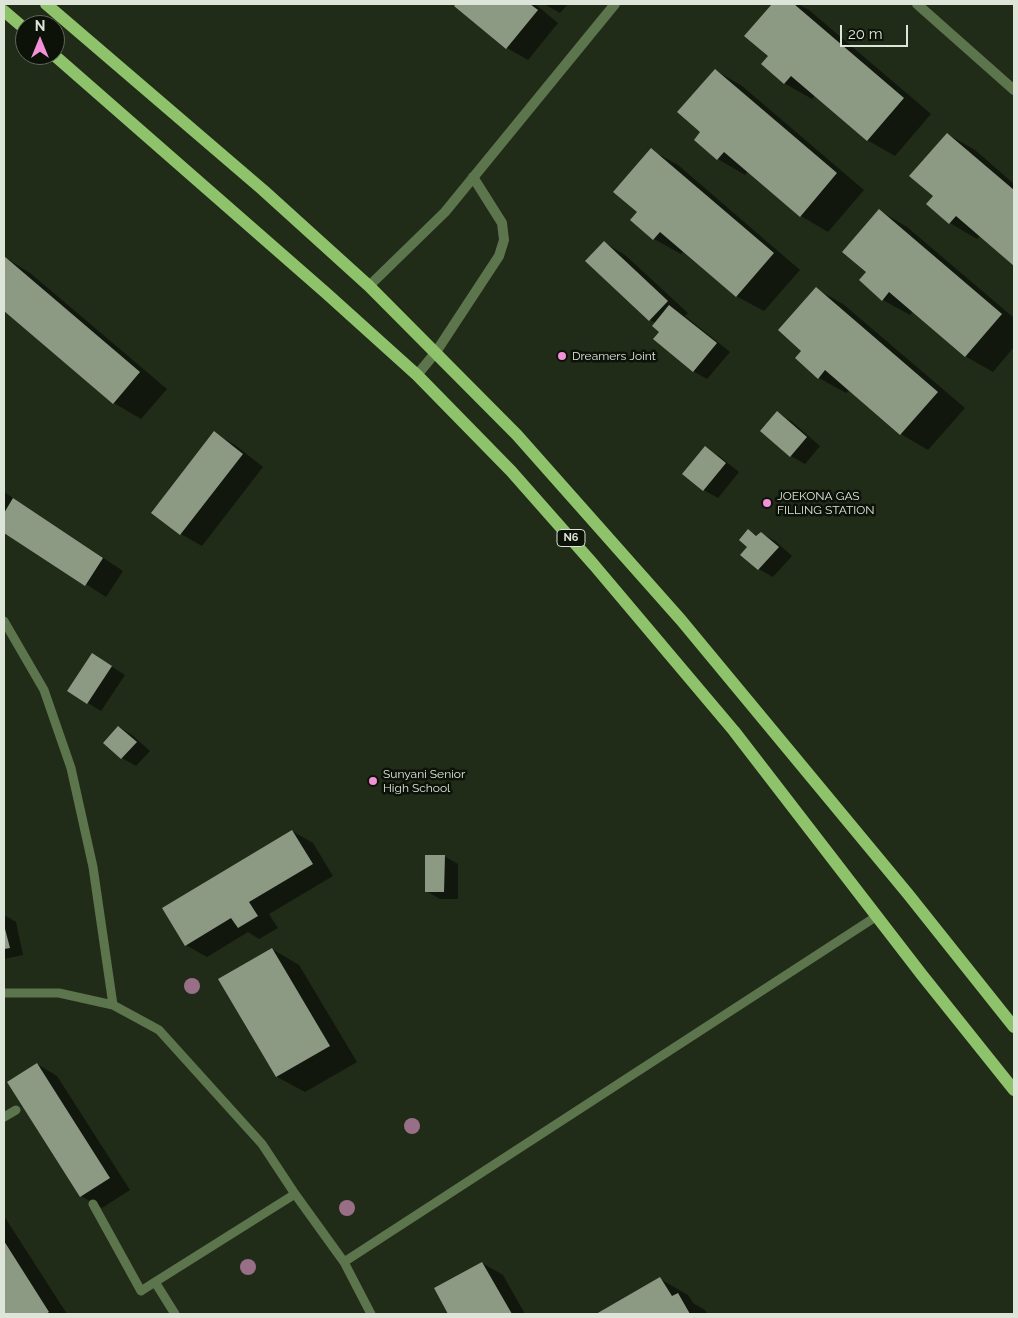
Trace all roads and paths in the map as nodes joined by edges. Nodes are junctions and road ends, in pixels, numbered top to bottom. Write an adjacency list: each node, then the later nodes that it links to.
1 (46, 4): 9 (main road, N6)
2 (615, 4): 8 (street)
3 (917, 4): 7 (street)
4 (4, 11): 5 (main road)
5 (15, 20)
6 (65, 65): 11 (main road, N6)
7 (1014, 90)
8 (473, 177): 9 (street); 10 (street)
9 (369, 286): 10 (main road, N6)
10 (436, 352): 11 (street); 16 (main road, N6)
11 (417, 375): 13 (main road, N6)
12 (4, 621): 15 (lane)
13 (877, 916): 17 (main road, N6); 22 (lane)
14 (4, 992): 15 (lane)
15 (113, 1005): 20 (lane)
16 (1014, 1027)
17 (1014, 1090)
18 (16, 1110): 19 (lane)
19 (4, 1117)
20 (295, 1194): 22 (lane); 23 (lane)
21 (93, 1204): 23 (lane)
22 (344, 1262): 25 (lane)
23 (155, 1282): 24 (lane)
24 (175, 1314)
25 (371, 1314)

